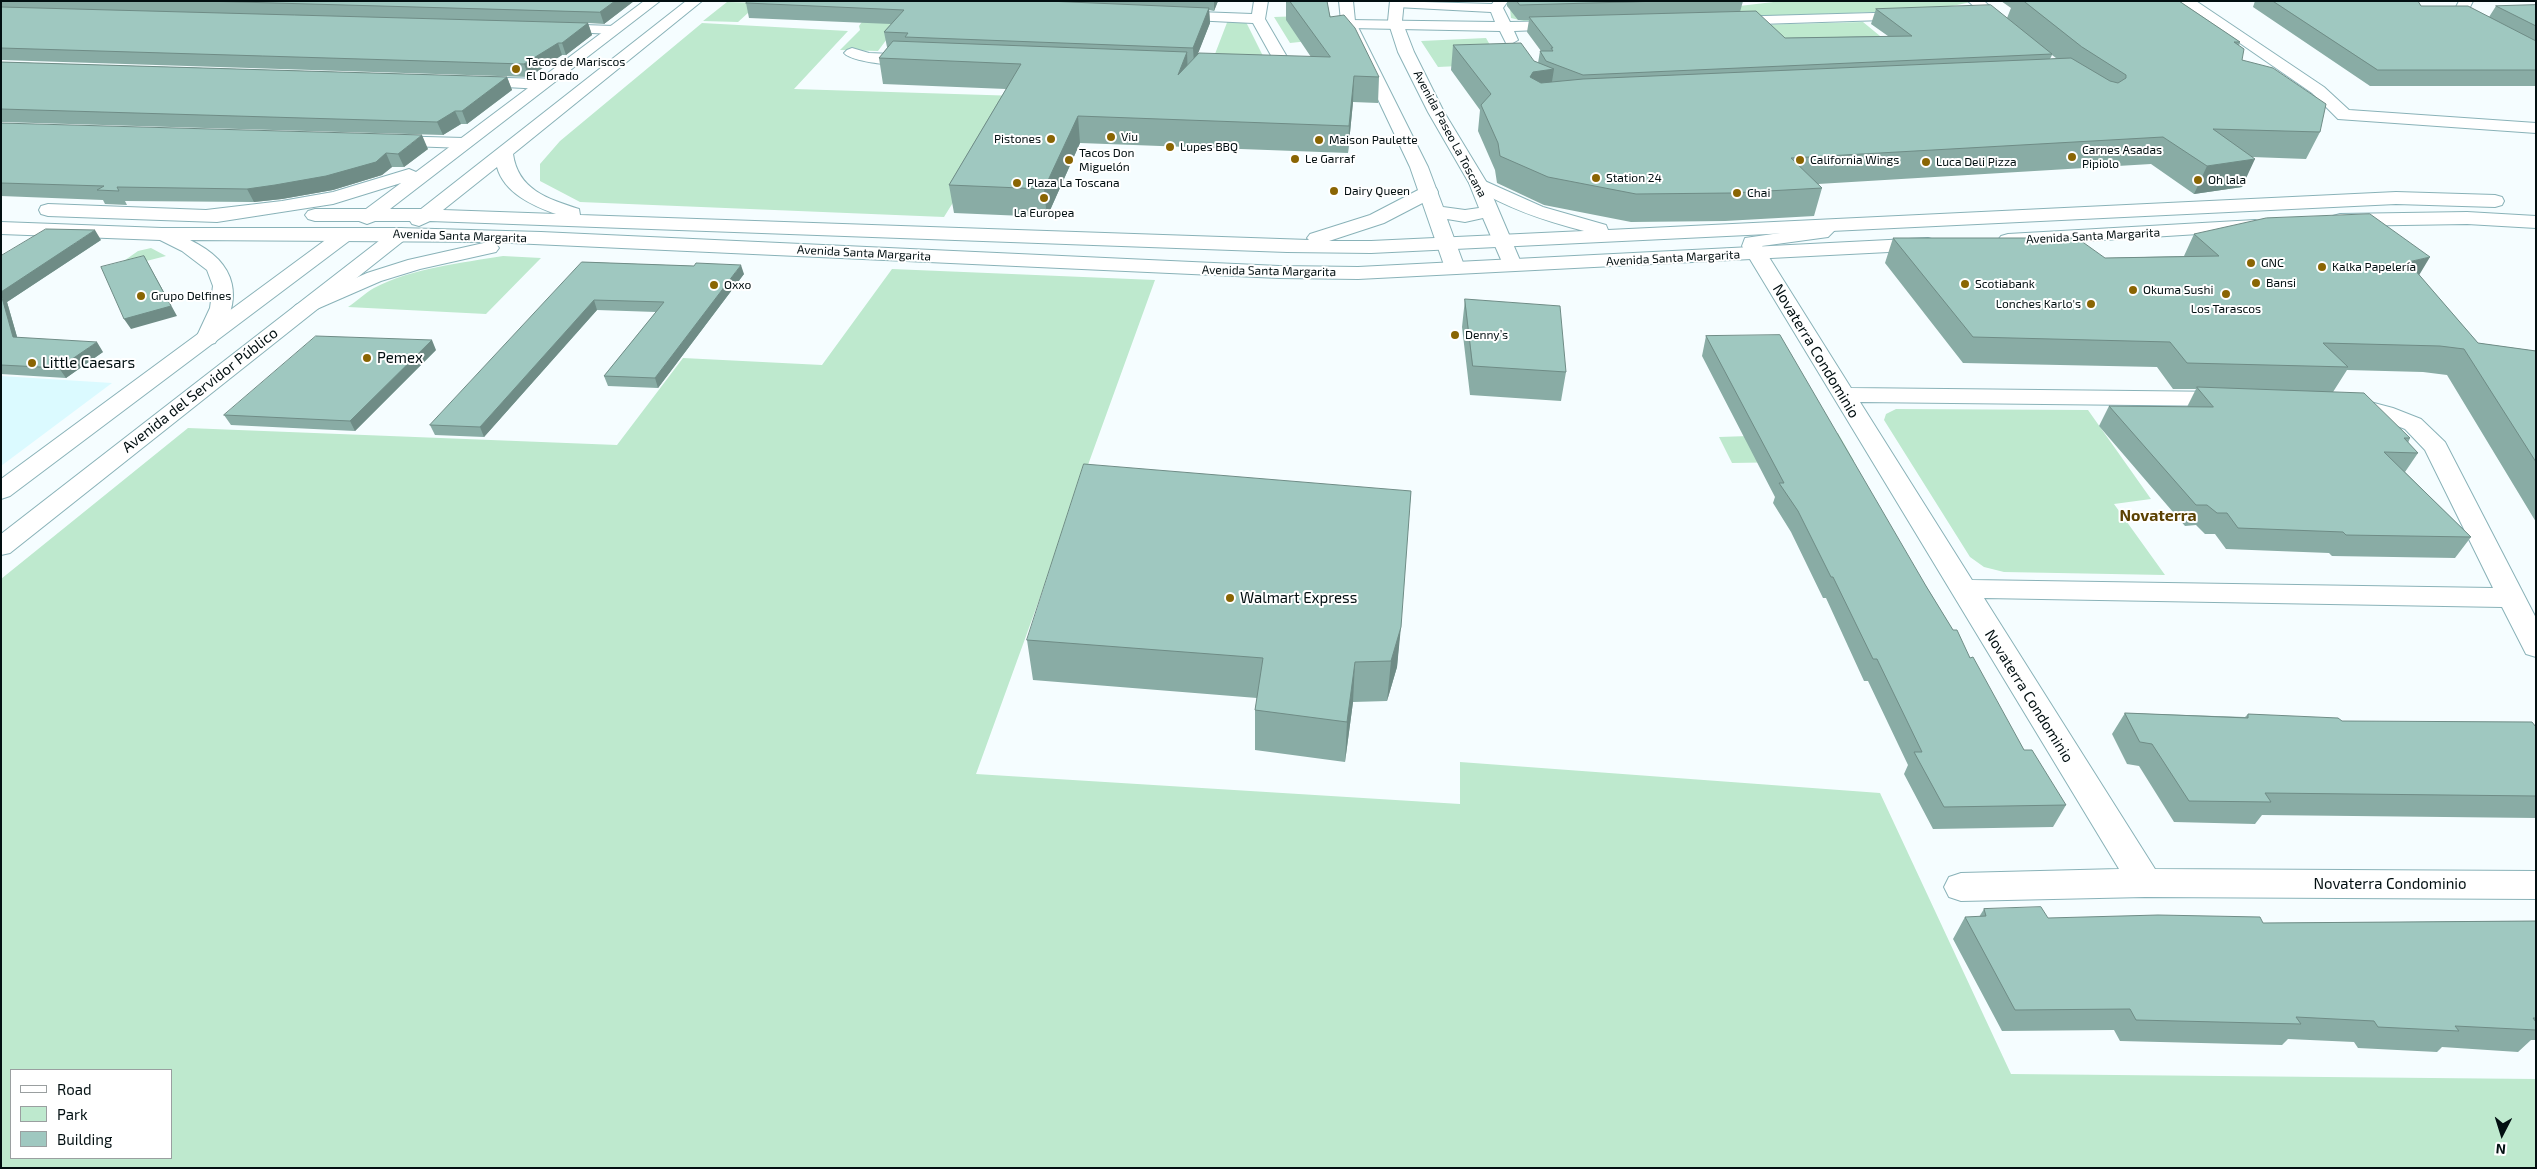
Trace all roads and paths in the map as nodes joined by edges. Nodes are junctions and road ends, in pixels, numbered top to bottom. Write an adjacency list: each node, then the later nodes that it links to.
1 (653, 1): 19 (main road)
2 (695, 1): 31 (main road, Avenida del Servidor Público)
3 (1261, 1): 12 (main road)
4 (1346, 1): 17 (main road)
5 (2186, 1): 28 (main road)
6 (2466, 1): 23 (main road)
7 (1397, 2): 8 (main road); 18 (main road, Avenida Paseo La Toscana)
8 (1499, 5): 15 (main road)
9 (1973, 8): 20 (main road)
10 (1160, 15): 12 (main road)
11 (1920, 16): 13 (main road)
12 (1258, 19): 25 (main road)
13 (1712, 21)
14 (1582, 25): 15 (main road)
15 (1503, 27): 18 (main road); 21 (main road)
16 (535, 28): 19 (main road)
17 (1352, 29): 18 (main road); 34 (main road)
18 (1397, 29): 33 (main road, Avenida Paseo La Toscana)
19 (614, 30): 27 (main road)
20 (2020, 39)
21 (1518, 50)
22 (852, 53): 24 (main road)
23 (2536, 55)
24 (926, 60)
25 (1269, 74)
26 (454, 81): 27 (main road)
27 (543, 84): 30 (main road)
28 (2536, 128)
29 (375, 141): 30 (main road)
30 (464, 143): 32 (main road)
31 (504, 152): 42 (main road, Avenida del Servidor Público); 44 (main road)
32 (439, 163): 41 (main road); 43 (main road)
33 (1478, 183): 38 (main road, Avenida Paseo La Toscana); 53 (main road)
34 (1429, 192): 39 (main road); 59 (main road)
35 (2536, 205): 36 (main road, Avenida Santa Margarita)
36 (2214, 207): 40 (main road, Avenida Santa Margarita); 54 (main road)
37 (30, 210): 43 (main road, Avenida Santa Margarita)
38 (1491, 211): 39 (main road); 56 (main road, Avenida Paseo La Toscana)
39 (1437, 212): 58 (main road)
40 (2084, 213): 48 (main road, Avenida Santa Margarita); 54 (main road, Avenida Santa Margarita)
41 (372, 214): 42 (main road, Avenida Santa Margarita); 43 (main road, Avenida Santa Margarita); 51 (main road)
42 (425, 215): 44 (main road, Avenida Santa Margarita); 52 (main road, Avenida del Servidor Público)
43 (202, 216)
44 (592, 220): 59 (main road, Avenida Santa Margarita)
45 (2317, 222): 46 (main road)
46 (2536, 222)
47 (2278, 225): 54 (main road, Avenida Santa Margarita)
48 (1825, 226): 53 (main road, Avenida Santa Margarita); 60 (main road)
49 (1, 228): 50 (main road, Avenida Santa Margarita)
50 (162, 234): 51 (main road, Avenida Santa Margarita); 64 (main road)
51 (346, 234): 52 (main road, Avenida Santa Margarita); 64 (main road)
52 (400, 234): 55 (main road, Avenida Santa Margarita); 63 (main road, Avenida del Servidor Público)
53 (1630, 235): 56 (main road, Avenida Santa Margarita)
54 (2122, 235)
55 (541, 238): 62 (main road, Avenida Santa Margarita); 63 (main road)
56 (1504, 242): 58 (main road, Avenida Santa Margarita); 61 (main road, Avenida Paseo La Toscana)
57 (1944, 243): 60 (main road, Avenida Santa Margarita)
58 (1447, 244): 59 (main road, Avenida Santa Margarita); 62 (main road)
59 (1287, 246)
60 (1757, 253): 61 (main road, Avenida Santa Margarita); 65 (main road, Novaterra Condominio)
61 (1512, 265): 62 (main road, Avenida Santa Margarita)
62 (1455, 268)
63 (303, 309): 69 (main road, Avenida del Servidor Público)
64 (207, 338): 68 (main road)
65 (1842, 395): 66 (main road); 70 (main road, Novaterra Condominio)
66 (2248, 399)
67 (2326, 402): 71 (main road)
68 (1, 492)
69 (1, 547)
70 (1963, 589): 71 (main road); 73 (main road, Novaterra Condominio)
71 (2511, 598): 72 (main road)
72 (2536, 647)
73 (2145, 883): 74 (main road, Novaterra Condominio); 75 (main road)
74 (2536, 885)
75 (1961, 887)

